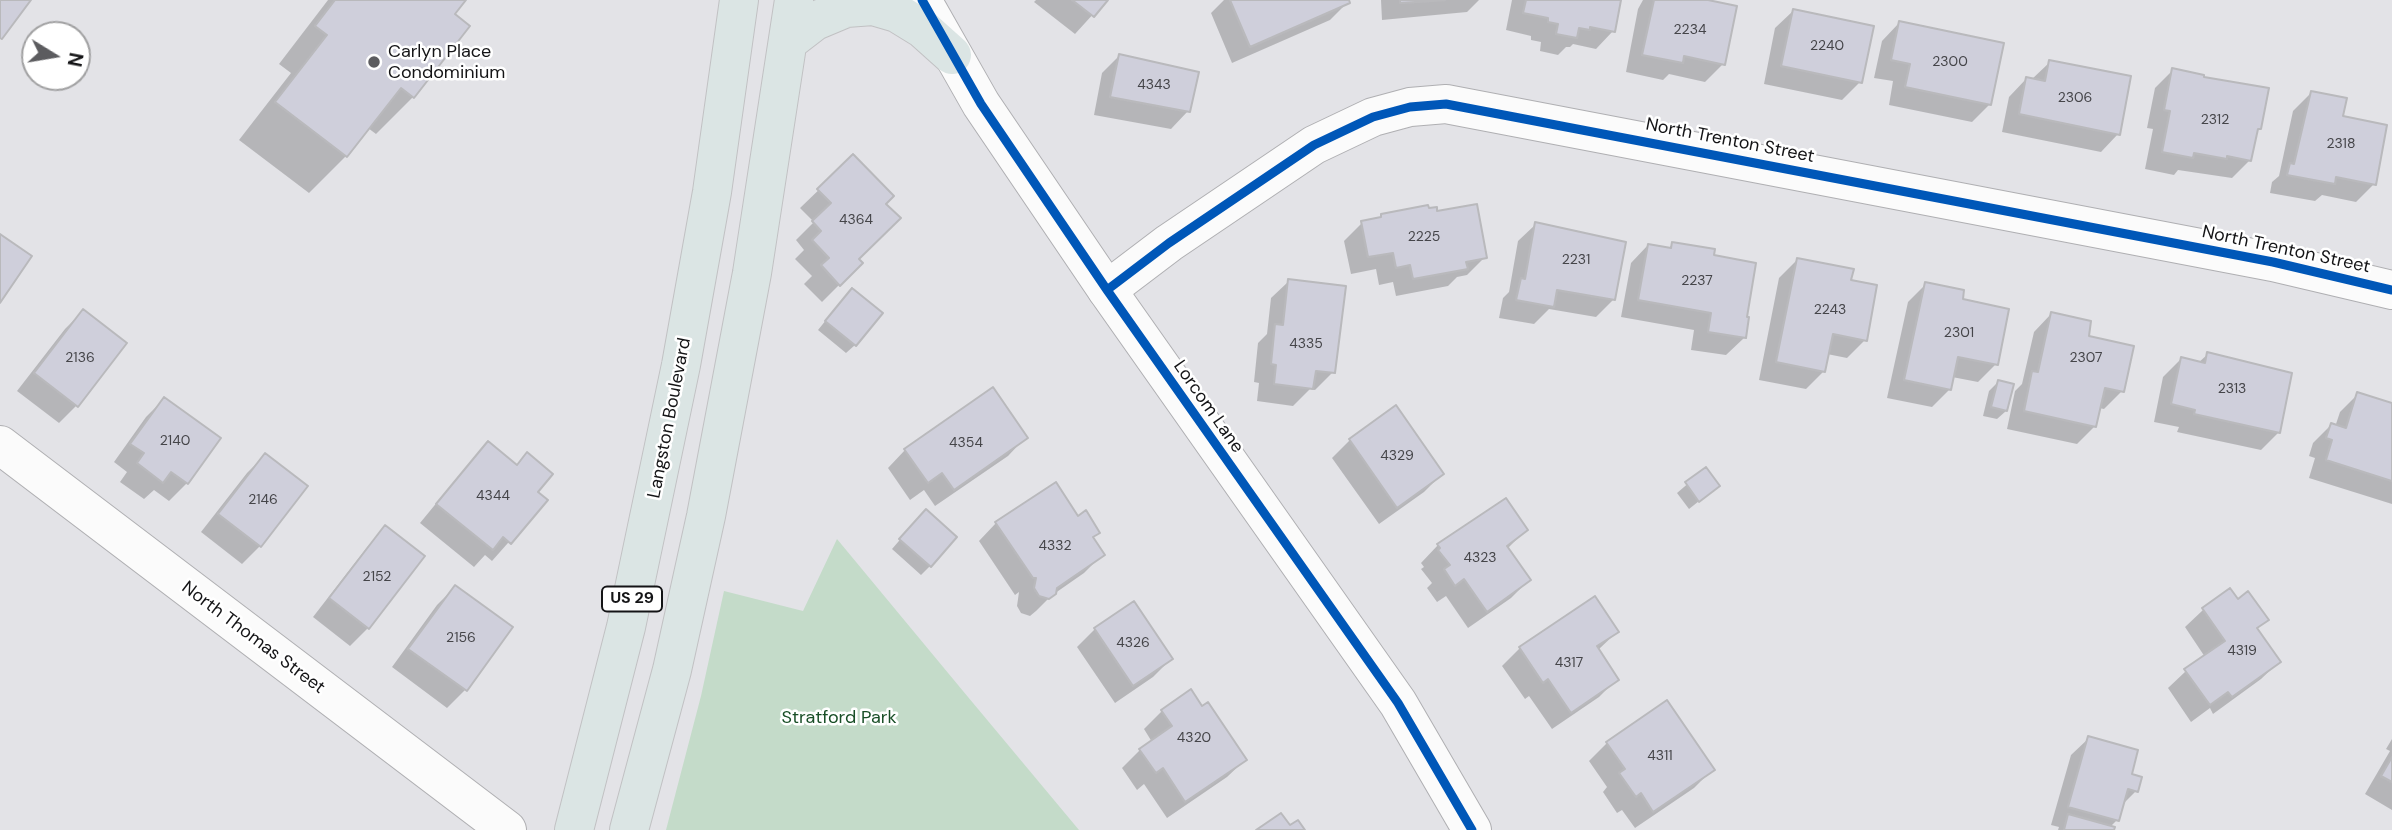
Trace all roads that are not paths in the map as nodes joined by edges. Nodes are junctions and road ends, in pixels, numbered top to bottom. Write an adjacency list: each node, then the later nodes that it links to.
1 (739, 0): 8 (main road, Langston Boulevard / US 29)
2 (794, 0): 4 (main road, US 29)
3 (922, 0): 5 (street, Lorcom Lane)
4 (789, 41): 5 (main road); 9 (main road, US 29)
5 (952, 55): 6 (street, Lorcom Lane)
6 (1107, 290): 7 (street, North Trenton Street); 14 (street, Lorcom Lane)
7 (2392, 290)
8 (681, 365): 9 (main road); 12 (main road, Langston Boulevard / US 29)
9 (734, 374): 13 (main road, US 29)
10 (0, 445): 11 (street, North Thomas Street)
11 (508, 830)
12 (574, 830)
13 (629, 830)
14 (1472, 830)

